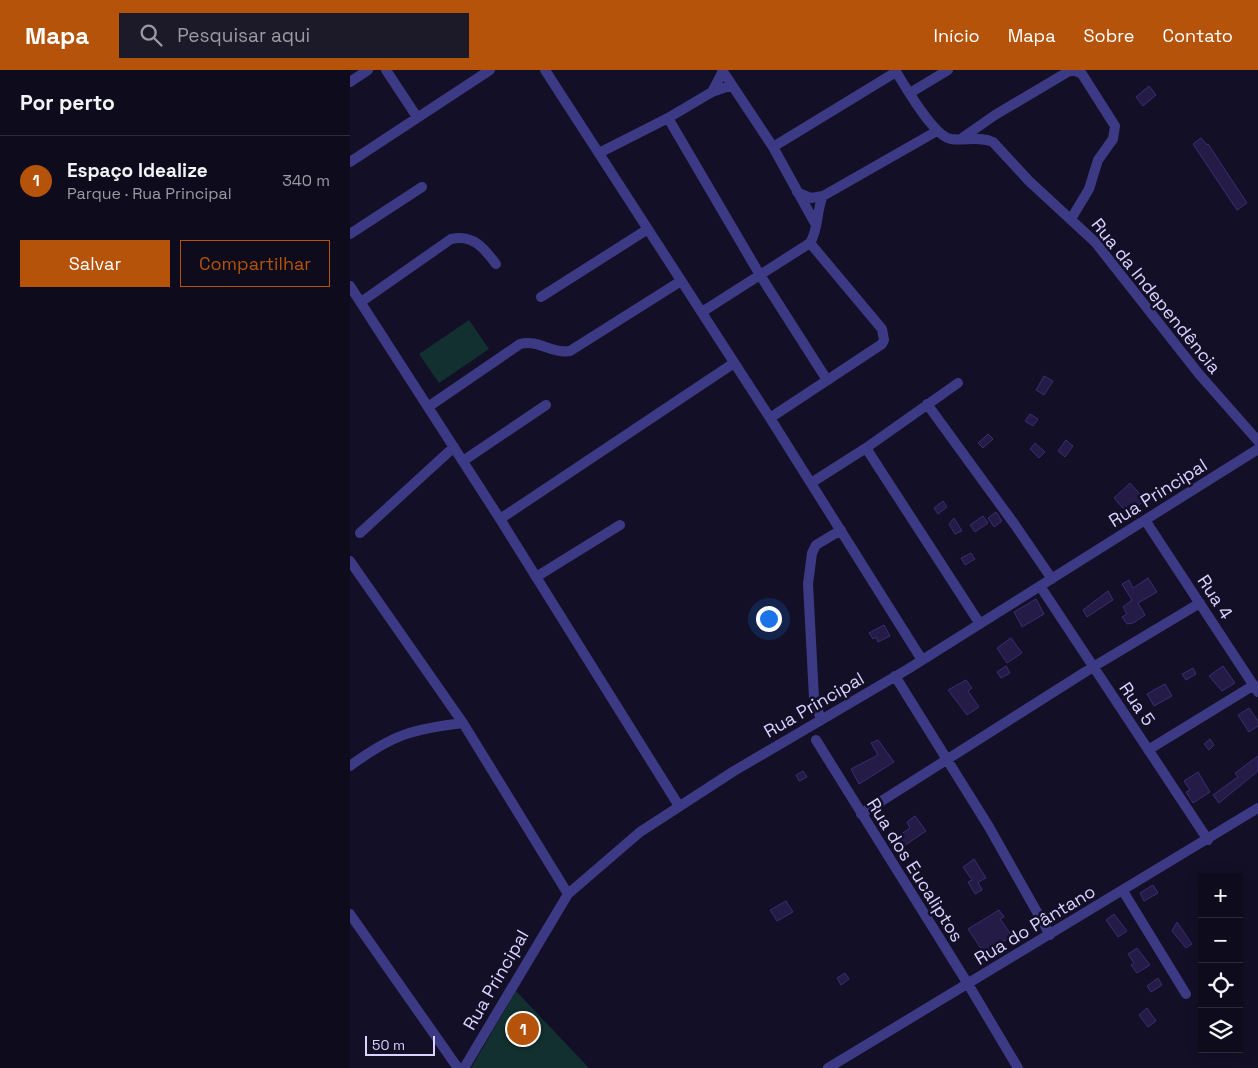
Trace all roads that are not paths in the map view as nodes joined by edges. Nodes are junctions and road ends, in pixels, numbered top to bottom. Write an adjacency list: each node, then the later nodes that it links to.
1 (368, 70): 9 (street)
2 (386, 70): 13 (street)
3 (490, 70): 13 (street)
4 (545, 70): 18 (street)
5 (723, 70): 10 (street); 11 (street)
6 (948, 70): 12 (street)
7 (1072, 70): 16 (street); 23 (street)
8 (896, 71): 12 (street); 17 (street)
9 (350, 82)
10 (732, 86): 11 (street); 17 (street)
11 (712, 92): 14 (street)
12 (910, 93): 15 (street)
13 (417, 117): 19 (street)
14 (668, 118): 18 (street); 29 (street)
15 (937, 131): 16 (street, Rua da Independência); 22 (street)
16 (962, 138): 23 (street, Rua da Independência)
17 (773, 147): 21 (street)
18 (599, 153): 25 (street)
19 (350, 162)
20 (422, 187): 26 (street)
21 (797, 192): 22 (street); 24 (street)
22 (823, 196): 24 (street)
23 (1071, 219): 42 (street, Rua da Independência)
24 (816, 225): 27 (street)
25 (648, 229): 30 (street); 32 (street)
26 (350, 234)
27 (810, 244): 29 (street); 36 (street)
28 (496, 264): 33 (street)
29 (760, 274): 34 (street); 36 (street)
30 (682, 281): 34 (street); 40 (street)
31 (350, 286): 33 (street)
32 (541, 297)
33 (361, 302): 40 (street)
34 (702, 312): 35 (street)
35 (734, 363): 41 (street); 48 (street)
36 (827, 380): 41 (street)
37 (958, 383): 38 (street)
38 (927, 404): 44 (street); 55 (street)
39 (546, 405): 46 (street)
40 (428, 407): 43 (street)
41 (770, 418): 47 (street)
42 (1258, 441)
43 (454, 447): 46 (street); 52 (street)
44 (866, 448): 47 (street); 58 (street)
45 (1258, 449): 49 (street, Rua Principal)
46 (463, 461): 48 (street)
47 (811, 483): 51 (street)
48 (500, 519): 54 (street)
49 (1144, 520): 55 (street, Rua Principal); 57 (street, Rua 4)
50 (620, 525): 54 (street)
51 (841, 530): 59 (street); 63 (street)
52 (360, 533)
53 (350, 561): 64 (street)
54 (536, 577): 70 (street)
55 (1052, 579): 56 (street, Rua Principal)
56 (1040, 586): 58 (street, Rua Principal); 60 (street, Rua 5)
57 (1200, 603): 60 (street); 62 (street, Rua 4)
58 (980, 624): 59 (street, Rua Principal)
59 (922, 660): 61 (street, Rua Principal)
60 (1093, 667): 67 (street, Rua 5); 68 (street)
61 (895, 676): 63 (street, Rua Principal); 68 (street)
62 (1256, 688): 67 (street)
63 (818, 721): 65 (street, Rua Principal); 66 (street)
64 (463, 723): 69 (street); 75 (street)
65 (798, 733): 66 (street); 70 (street, Rua Principal)
66 (816, 740): 72 (street, Rua dos Eucaliptos)
67 (1148, 750): 73 (street, Rua 5)
68 (946, 760): 72 (street); 77 (street)
69 (350, 766)
70 (679, 806): 75 (street, Rua Principal)
71 (1258, 808): 73 (street, Rua do Pântano)
72 (861, 814): 78 (street, Rua dos Eucaliptos)
73 (1208, 840): 74 (street, Rua do Pântano)
74 (1123, 891): 77 (street, Rua do Pântano); 79 (street)
75 (568, 894): 81 (street, Rua Principal)
76 (350, 914): 80 (street)
77 (1050, 936): 78 (street, Rua do Pântano)
78 (968, 984): 82 (street, Rua do Pântano); 83 (street, Rua dos Eucaliptos)
79 (1186, 994)
80 (458, 1068)
81 (464, 1068)
82 (828, 1068)
83 (1018, 1068)

